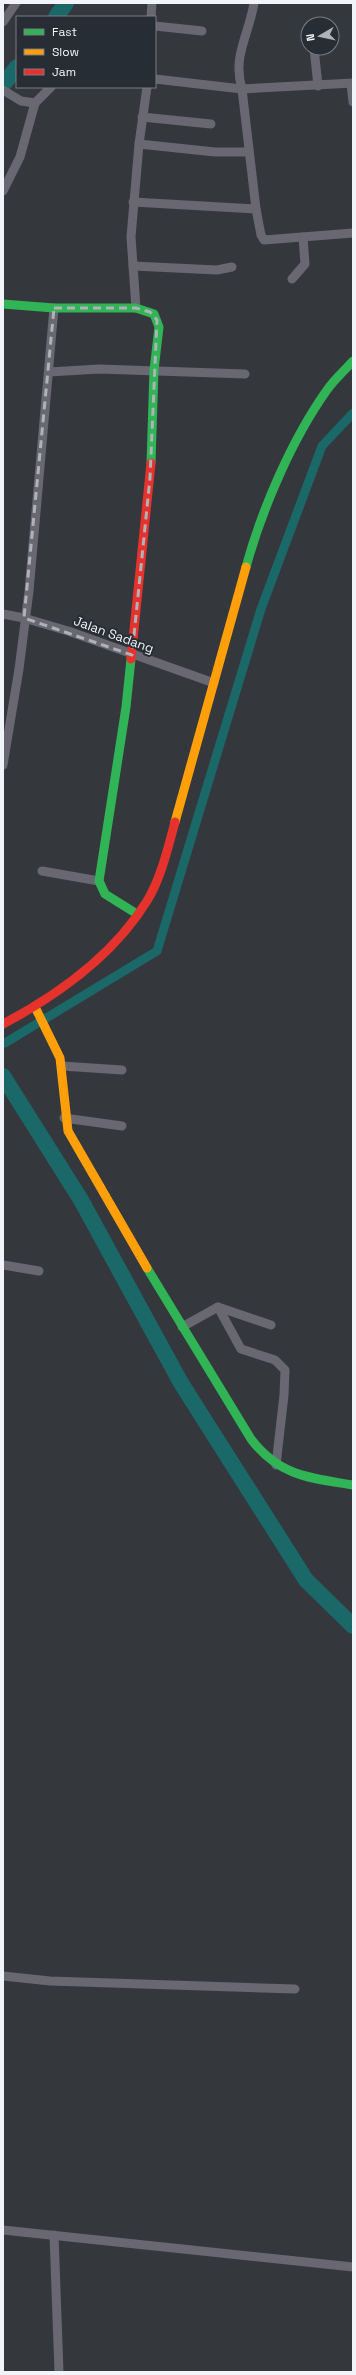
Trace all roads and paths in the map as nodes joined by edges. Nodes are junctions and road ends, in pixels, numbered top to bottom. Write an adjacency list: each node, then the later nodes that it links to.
1 (16, 3): 5 (street)
2 (152, 3): 4 (street)
3 (254, 3): 14 (street)
4 (151, 16)
5 (3, 22)
6 (156, 26): 7 (street)
7 (202, 31)
8 (315, 56): 11 (street)
9 (156, 79): 14 (street)
10 (352, 83): 11 (street); 16 (street)
11 (318, 86): 14 (street)
12 (50, 88): 17 (street)
13 (147, 88): 18 (street)
14 (242, 89): 21 (street)
15 (3, 90): 17 (street)
16 (353, 102)
17 (35, 103): 22 (street)
18 (142, 117): 19 (street); 20 (street)
19 (211, 124)
20 (139, 144): 21 (street); 23 (street)
21 (249, 152): 24 (street)
22 (3, 190)
23 (133, 202): 24 (street); 27 (street)
24 (256, 209): 26 (street)
25 (353, 233): 26 (street)
26 (303, 237): 29 (street)
27 (133, 266): 28 (street); 32 (street)
28 (232, 267)
29 (292, 279)
30 (3, 304): 31 (street)
31 (54, 308): 32 (street); 35 (street)
32 (136, 308): 34 (street)
33 (353, 361): 40 (street)
34 (154, 370): 35 (street); 36 (street); 39 (street)
35 (49, 372): 38 (street)
36 (245, 374)
37 (3, 614): 38 (street, Jalan Sadang)
38 (24, 618): 39 (street, Jalan Sadang); 41 (street)
39 (132, 655): 40 (street, Jalan Sadang); 43 (street)
40 (214, 684): 44 (street)
41 (3, 765)
42 (42, 871): 43 (street)
43 (99, 881): 44 (street)
44 (137, 914): 45 (street)
45 (36, 1011): 46 (street); 47 (street)
46 (3, 1024)
47 (62, 1066): 48 (street); 49 (street)
48 (122, 1070)
49 (64, 1118): 50 (street); 55 (street)
50 (122, 1126)
51 (3, 1265): 52 (street)
52 (39, 1271)
53 (218, 1307): 54 (street); 55 (street); 56 (street)
54 (271, 1325)
55 (182, 1327): 56 (street)
56 (276, 1465): 57 (street)
57 (353, 1485)
58 (3, 1976): 59 (street)
59 (296, 1989)
60 (3, 2230): 61 (street)
61 (54, 2235): 62 (street); 63 (street)
62 (353, 2267)
63 (59, 2372)

